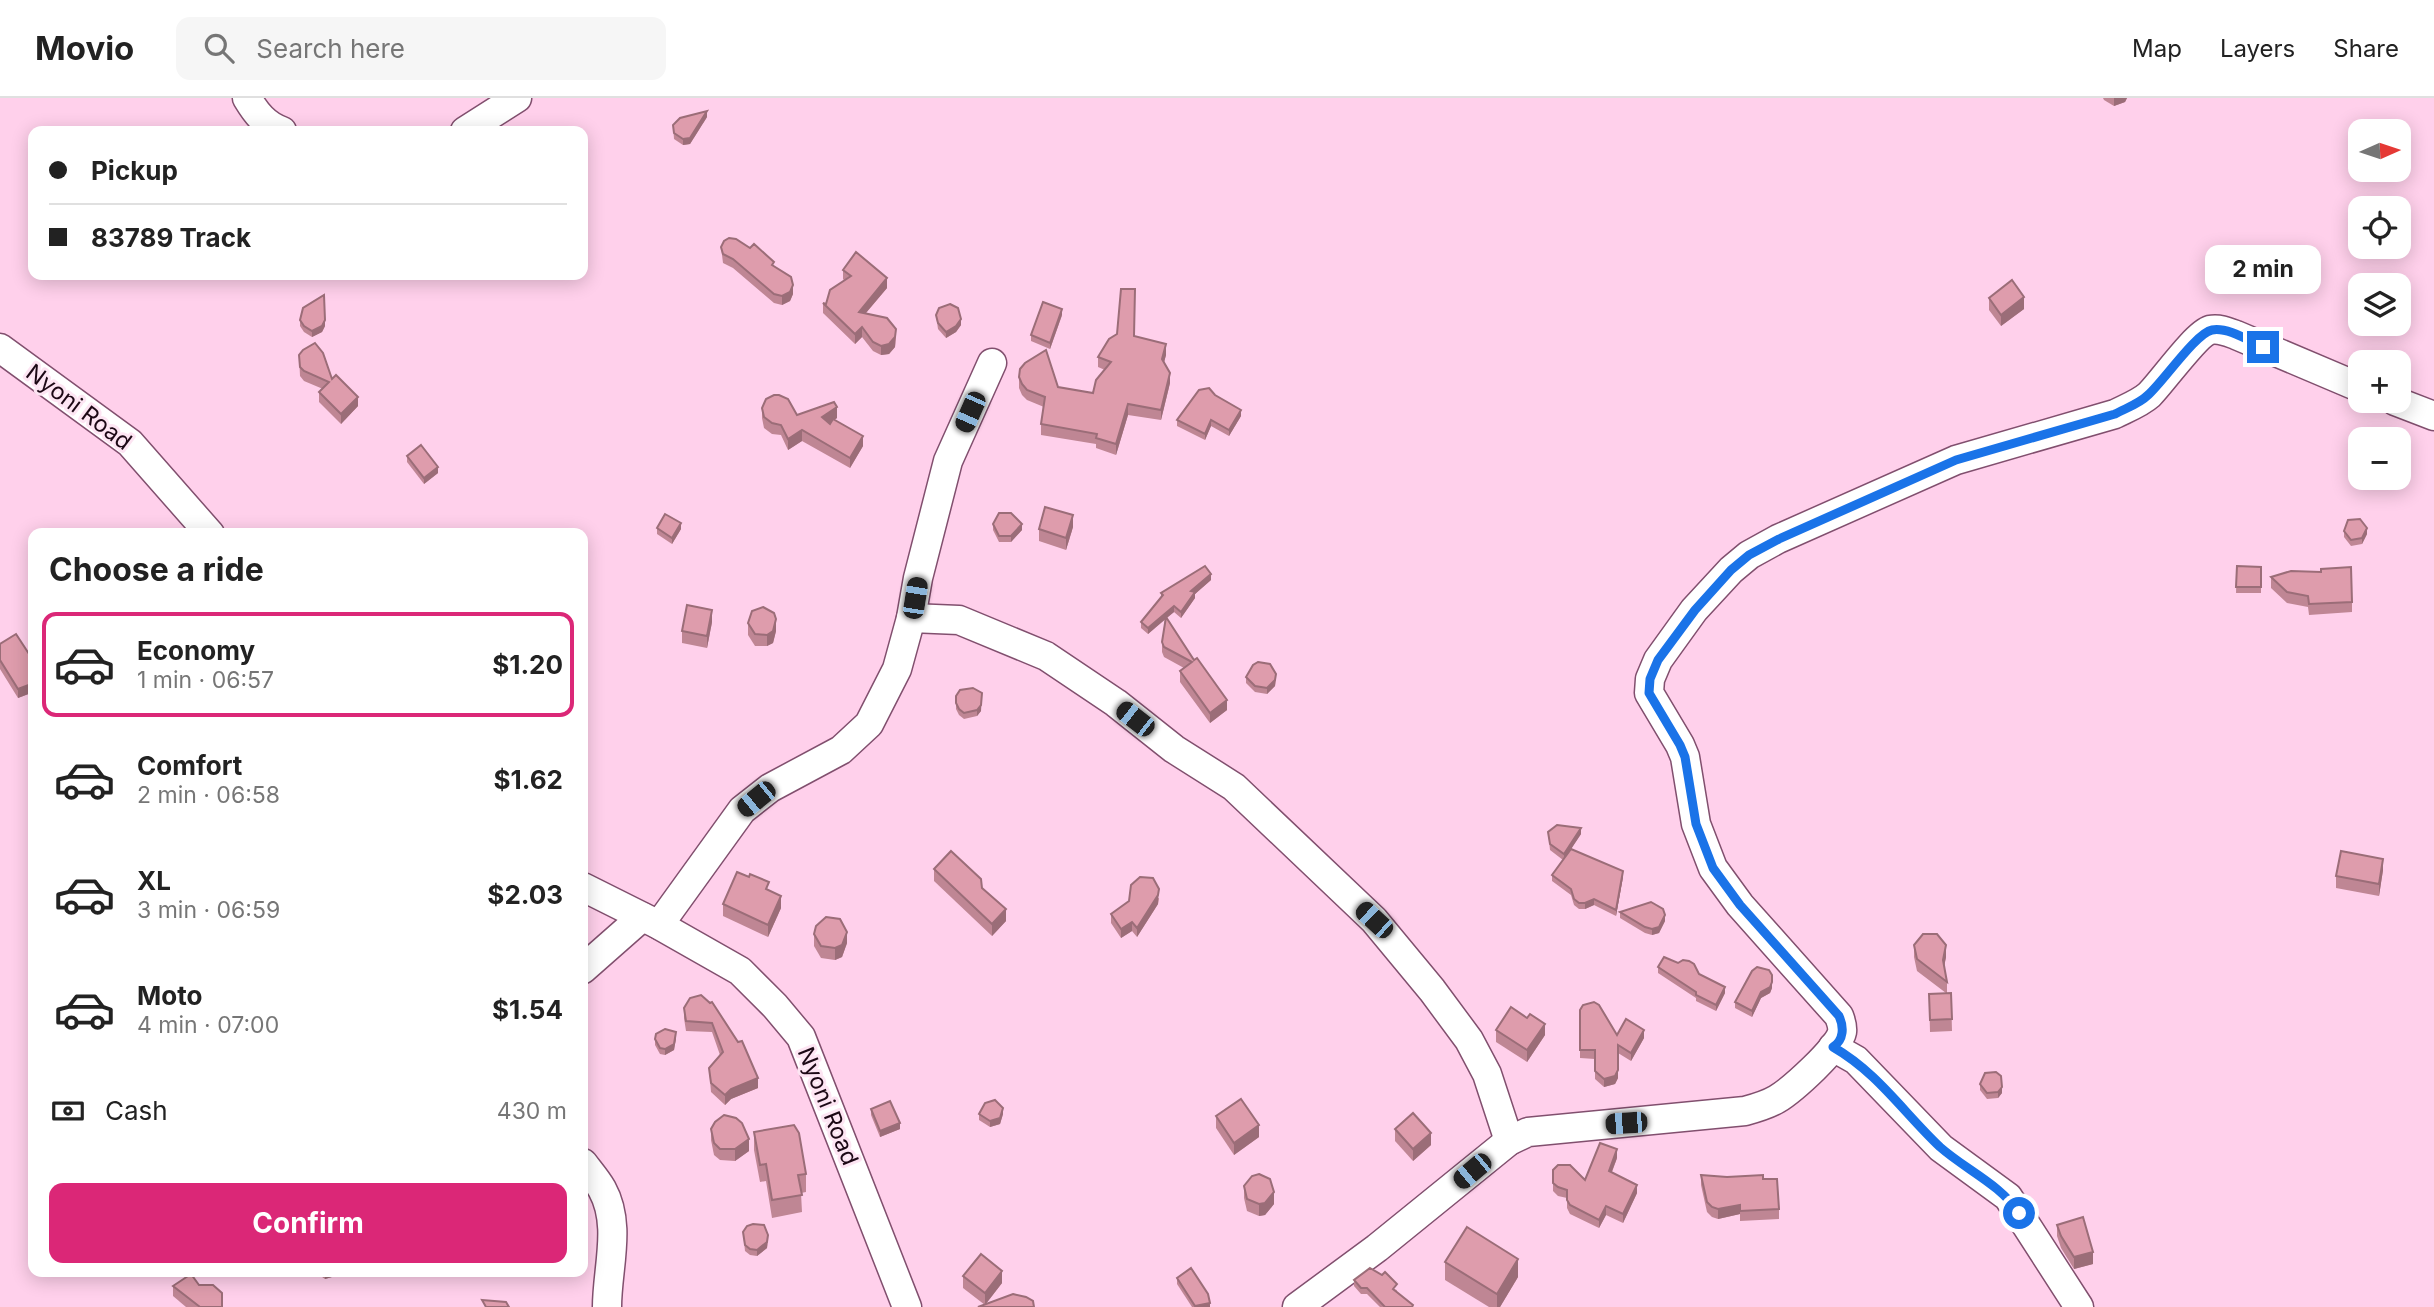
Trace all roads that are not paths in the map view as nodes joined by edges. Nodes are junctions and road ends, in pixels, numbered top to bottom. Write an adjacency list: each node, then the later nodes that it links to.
1 (247, 98): 3 (street)
2 (517, 98): 4 (street)
3 (270, 126)
4 (473, 126)
5 (0, 348): 10 (street, Nyoni Road)
6 (992, 363): 11 (street)
7 (2348, 382): 15 (street)
8 (2411, 407): 9 (street)
9 (2434, 416)
10 (205, 528)
11 (911, 618): 13 (street); 16 (street)
12 (588, 890): 13 (street, Nyoni Road)
13 (651, 921): 14 (street); 19 (street, Nyoni Road)
14 (588, 965)
15 (1833, 1047): 16 (street); 21 (street)
16 (1509, 1141): 20 (street)
17 (588, 1170): 18 (street)
18 (602, 1301)
19 (907, 1307)
20 (1297, 1307)
21 (2079, 1307)

